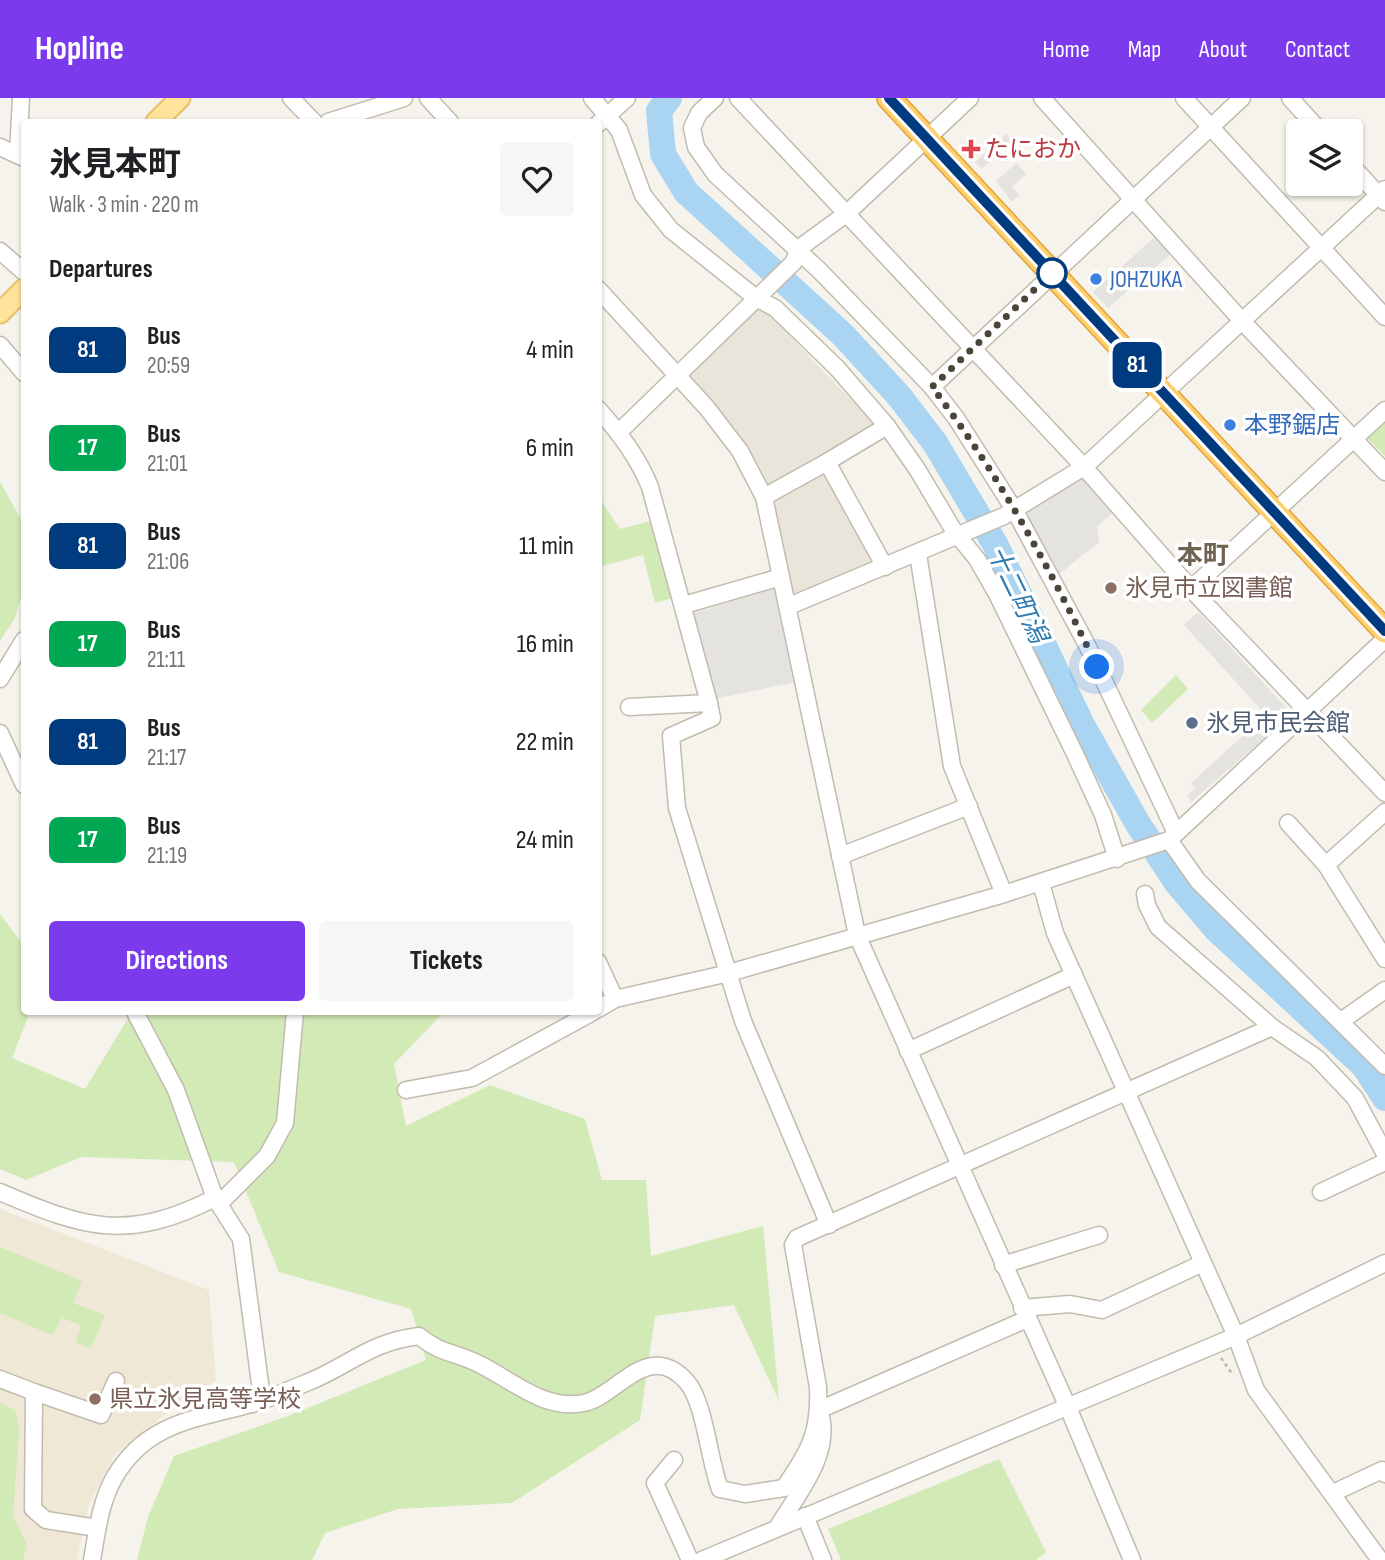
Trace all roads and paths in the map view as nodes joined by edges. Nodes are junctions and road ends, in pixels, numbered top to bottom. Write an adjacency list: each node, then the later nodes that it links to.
1 (21, 98): 25 (street)
2 (180, 98): 16 (main road)
3 (291, 98): 17 (street)
4 (404, 98): 18 (street)
5 (428, 98): 19 (street)
6 (592, 98): 20 (street)
7 (627, 98): 20 (street)
8 (715, 98): 32 (street)
9 (738, 98): 29 (street)
10 (889, 98): 23 (highway)
11 (970, 98): 23 (street)
12 (1042, 98): 28 (street)
13 (1184, 98): 22 (street)
14 (1242, 98): 22 (street)
15 (1290, 98): 21 (street)
16 (159, 119)
17 (311, 119)
18 (338, 119)
19 (447, 119)
20 (603, 119): 37 (street)
21 (1309, 119)
22 (1211, 127): 28 (street); 30 (street)
23 (927, 139): 29 (street); 34 (highway)
24 (0, 147): 25 (street)
25 (21, 156)
26 (1363, 177): 27 (street)
27 (1383, 196): 30 (street)
28 (1134, 198): 34 (street); 40 (street)
29 (846, 214): 32 (street); 42 (street)
30 (1322, 247): 39 (street); 40 (street)
31 (0, 251): 33 (street)
32 (796, 256): 37 (street); 45 (street)
33 (21, 269)
34 (1052, 273): 42 (street); 46 (highway)
35 (21, 292): 38 (main road)
36 (602, 293): 44 (street)
37 (760, 294): 44 (street); 49 (street)
38 (0, 313)
39 (1385, 317)
40 (1242, 321): 46 (street); 51 (street)
41 (0, 345): 43 (street)
42 (971, 348): 45 (street); 53 (street)
43 (21, 370)
44 (677, 377): 50 (street); 55 (street)
45 (932, 387): 57 (street)
46 (1164, 394): 53 (street); 56 (highway)
47 (1385, 410): 51 (street)
48 (602, 413): 50 (street)
49 (887, 426): 52 (street); 58 (street)
50 (619, 432): 63 (street)
51 (1354, 439): 54 (street); 56 (street)
52 (827, 461): 55 (street); 60 (street)
53 (1084, 467): 57 (street); 62 (street)
54 (1385, 472)
55 (764, 498): 61 (street)
56 (1274, 512): 62 (street); 65 (highway)
57 (1010, 513): 58 (street); 78 (street)
58 (961, 535): 59 (street); 80 (street)
59 (918, 554): 60 (street); 75 (street)
60 (885, 567): 64 (street)
61 (781, 578): 63 (street); 64 (street)
62 (1191, 589): 71 (street)
63 (684, 606): 69 (street)
64 (789, 606): 79 (street)
65 (1385, 631)
66 (1385, 639): 71 (street)
67 (21, 644): 68 (street)
68 (0, 679)
69 (709, 703): 70 (street); 88 (street)
70 (629, 707)
71 (1308, 712): 74 (street); 78 (street)
72 (0, 733): 73 (street)
73 (21, 778)
74 (1385, 793)
75 (969, 806): 79 (street); 83 (street)
76 (1385, 812): 81 (street)
77 (1288, 823): 81 (street)
78 (1173, 836): 80 (street); 96 (street)
79 (840, 856): 85 (street)
80 (1120, 858): 82 (street)
81 (1326, 865): 86 (street)
82 (1041, 883): 83 (street); 89 (street)
83 (1003, 894): 85 (street)
84 (1145, 894): 97 (street)
85 (857, 935): 88 (street); 98 (street)
86 (1385, 959)
87 (602, 971): 91 (street)
88 (729, 973): 91 (street); 108 (street)
89 (1074, 975): 98 (street); 101 (street)
90 (1385, 990): 96 (street)
91 (615, 999): 92 (street)
92 (602, 1007)
93 (137, 1015): 107 (street)
94 (295, 1015): 107 (street)
95 (588, 1015): 100 (street)
96 (1341, 1021): 99 (street)
97 (1272, 1027): 101 (street); 102 (street)
98 (908, 1051): 104 (street)
99 (1385, 1066)
100 (406, 1090)
101 (1127, 1092): 104 (street); 110 (street)
102 (1385, 1154)
103 (1385, 1162): 106 (street)
104 (959, 1168): 108 (street); 112 (street)
105 (0, 1192): 107 (street)
106 (1321, 1192)
107 (217, 1201): 118 (street)
108 (829, 1225): 120 (street)
109 (1099, 1235): 112 (street)
110 (1203, 1263): 113 (street); 114 (street)
111 (1385, 1263): 114 (street)
112 (1003, 1265): 113 (street)
113 (1025, 1314): 119 (street); 120 (street)
114 (1236, 1336): 119 (street); 123 (street)
115 (0, 1379): 117 (street)
116 (116, 1381): 117 (street)
117 (34, 1392): 125 (street)
118 (252, 1404): 120 (street); 125 (street)
119 (1067, 1405): 124 (street); 131 (street)
120 (819, 1410): 126 (street)
121 (674, 1460): 128 (street)
122 (1385, 1474): 123 (street)
123 (1333, 1493): 132 (street)
124 (805, 1516): 126 (street); 130 (street)
125 (97, 1528): 127 (street)
126 (777, 1528): 129 (street)
127 (92, 1560)
128 (690, 1560)
129 (702, 1560)
130 (823, 1560)
131 (1132, 1560)
132 (1380, 1560)

